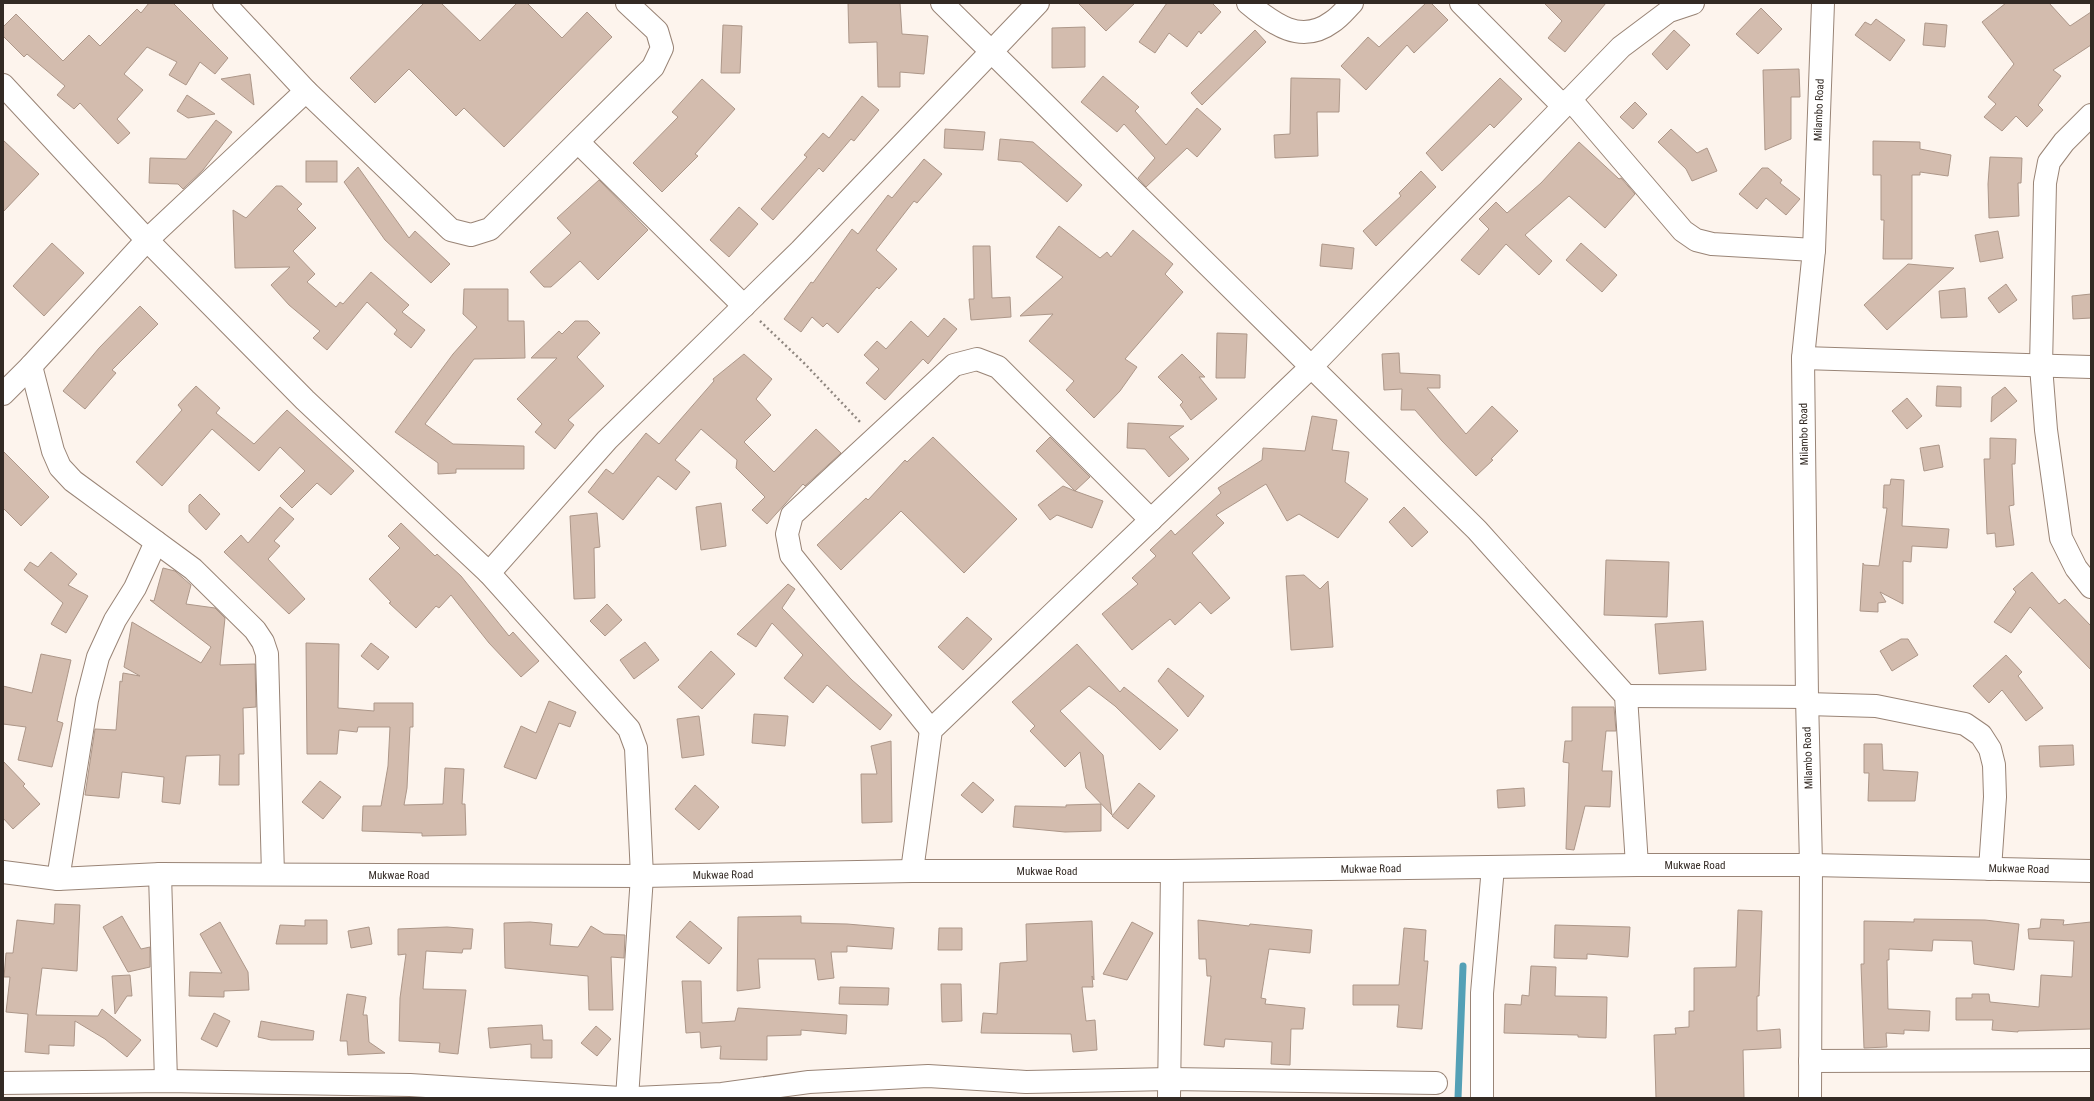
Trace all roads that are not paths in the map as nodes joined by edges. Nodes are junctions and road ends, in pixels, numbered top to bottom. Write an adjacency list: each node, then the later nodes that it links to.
1 (224, 3): 12 (street)
2 (627, 3): 15 (street)
3 (942, 3): 10 (street)
4 (1038, 3): 10 (street)
5 (1248, 3): 6 (street)
6 (1352, 3)
7 (1461, 3): 13 (street)
8 (1693, 3): 13 (street)
9 (1823, 3): 17 (street, Milambo Road)
10 (992, 51): 18 (street); 22 (street)
11 (3, 85): 16 (street)
12 (306, 91): 15 (street); 16 (street)
13 (1567, 103): 17 (street); 22 (street)
14 (2091, 115): 21 (street)
15 (578, 142): 18 (street)
16 (147, 240): 20 (street); 27 (street)
17 (1814, 250): 19 (street, Milambo Road)
18 (744, 306): 27 (street)
19 (1804, 358): 21 (street); 30 (street, Milambo Road)
20 (31, 366): 24 (street); 26 (street)
21 (2041, 366): 23 (street); 28 (street)
22 (1311, 367): 25 (street); 29 (street)
23 (2091, 367)
24 (3, 394)
25 (1151, 520): 31 (street); 31 (street)
26 (156, 542): 41 (street); 43 (street)
27 (489, 573): 42 (street)
28 (2091, 587)
29 (1626, 696): 30 (street); 32 (street)
30 (1807, 701): 33 (street, Milambo Road); 35 (street)
31 (931, 730): 36 (street)
32 (1637, 865): 33 (street, Mukwae Road); 34 (street, Mukwae Road)
33 (1811, 865): 35 (street, Mukwae Road); 45 (street, Milambo Road)
34 (1493, 867): 37 (street, Mukwae Road); 53 (street)
35 (1990, 869): 38 (street, Mukwae Road)
36 (912, 871): 37 (street, Mukwae Road); 42 (street, Mukwae Road)
37 (1172, 871): 49 (street)
38 (2091, 871)
39 (3, 872): 43 (street, Mukwae Road)
40 (160, 874): 41 (street, Mukwae Road); 43 (street, Mukwae Road); 46 (street)
41 (273, 874): 42 (street, Mukwae Road)
42 (642, 876): 51 (street)
43 (58, 879)
44 (2091, 1060): 45 (street)
45 (1810, 1061): 54 (street, Milambo Road)
46 (166, 1081): 47 (street); 50 (street)
47 (3, 1083)
48 (1436, 1083): 49 (street)
49 (1169, 1088): 52 (street)
50 (621, 1098)
51 (627, 1098)
52 (635, 1098)
53 (1482, 1098)
54 (1810, 1098)

